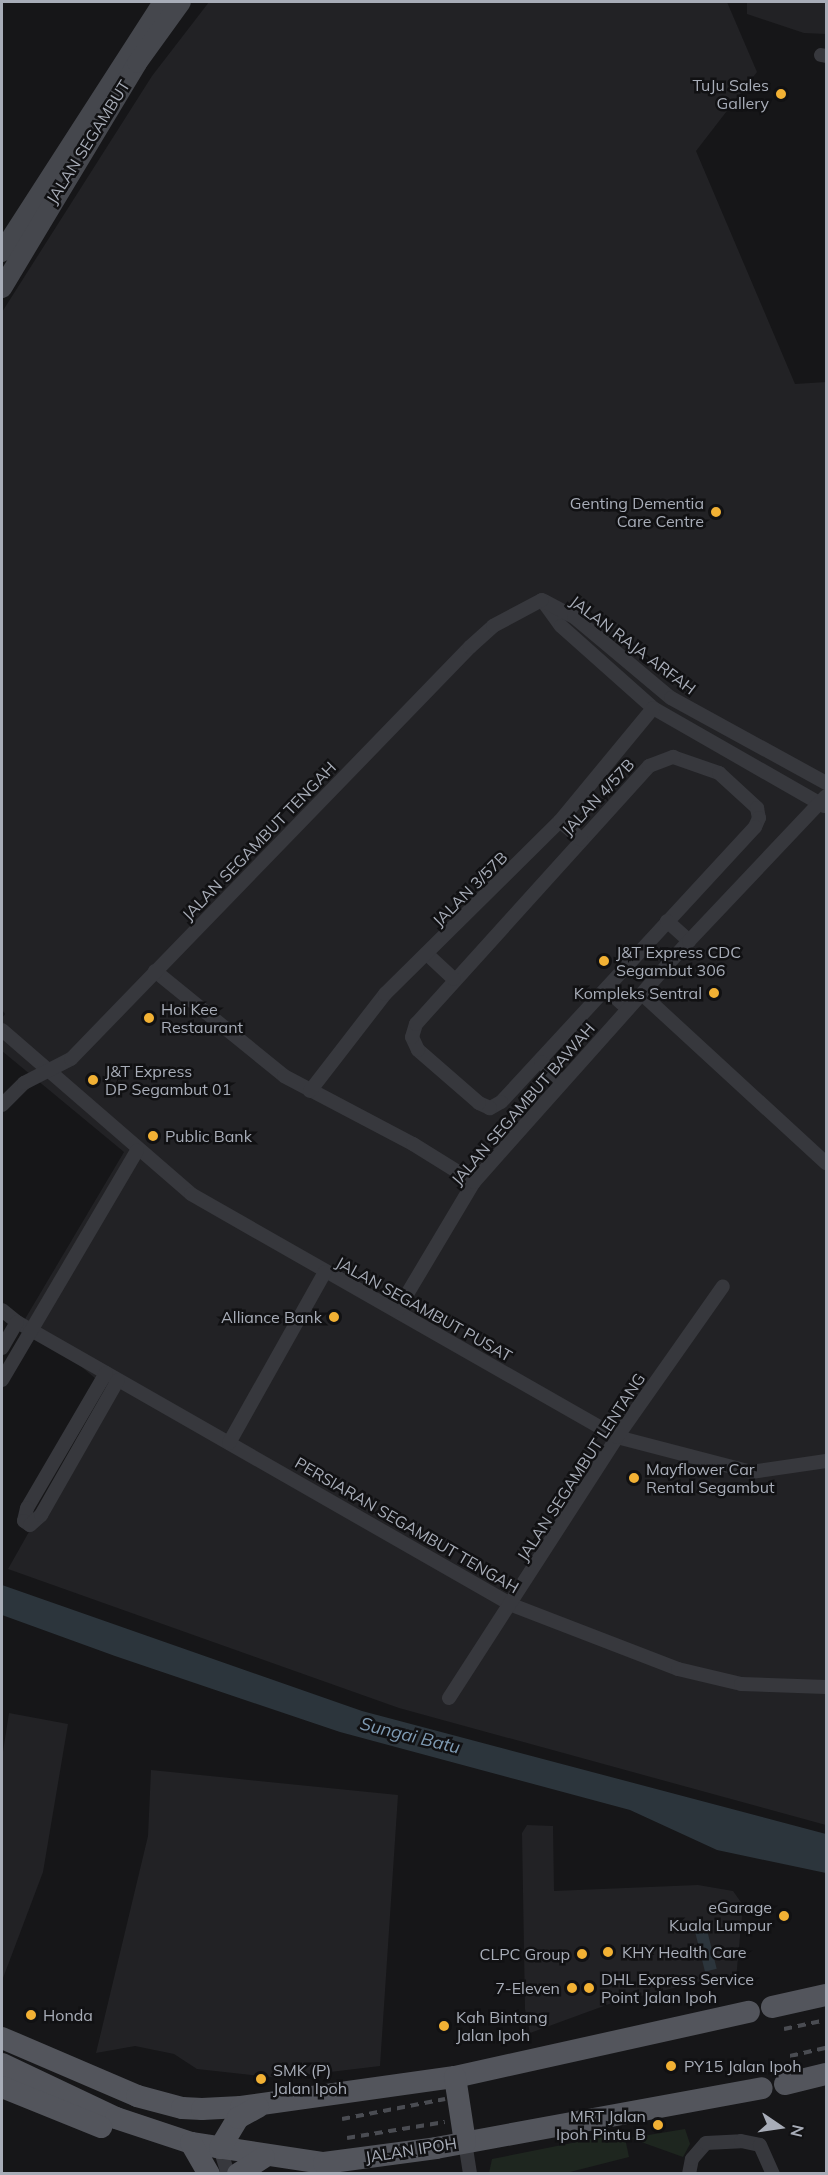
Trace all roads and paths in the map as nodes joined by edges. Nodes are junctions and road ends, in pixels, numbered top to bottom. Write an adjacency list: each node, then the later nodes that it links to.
1 (163, 2): 3 (main road, JALAN SEGAMBUT)
2 (181, 2): 4 (main road, JALAN SEGAMBUT)
3 (2, 252)
4 (2, 288)
5 (542, 600): 6 (street, JALAN RAJA ARFAH); 7 (street, JALAN RAJA ARFAH); 14 (street, JALAN SEGAMBUT TENGAH)
6 (653, 708): 8 (street, JALAN RAJA ARFAH); 9 (street, JALAN 3/57B)
7 (826, 783)
8 (824, 802): 12 (street, JALAN SEGAMBUT BAWAH)
9 (560, 821): 10 (street); 13 (street, JALAN 3/57B)
10 (580, 839): 11 (street, JALAN 4/57B); 15 (street, JALAN 4/57B)
11 (668, 921): 12 (street); 16 (street, JALAN 4/57B)
12 (689, 941): 17 (street, JALAN SEGAMBUT BAWAH)
13 (428, 955): 15 (street); 23 (street, JALAN 3/57B)
14 (155, 971): 21 (street, JALAN SEGAMBUT TENGAH); 23 (street)
15 (454, 979): 20 (street, JALAN 4/57B)
16 (606, 990): 18 (street); 20 (street, JALAN 4/57B)
17 (642, 994): 18 (street, JALAN SEGAMBUT BAWAH); 26 (street)
18 (628, 1009): 22 (street, JALAN SEGAMBUT BAWAH)
19 (2, 1030): 21 (street, JALAN SEGAMBUT PUSAT)
20 (541, 1062): 22 (street)
21 (50, 1073): 24 (street, JALAN SEGAMBUT TENGAH); 25 (street, JALAN SEGAMBUT PUSAT)
22 (562, 1082): 27 (street, JALAN SEGAMBUT BAWAH)
23 (310, 1091): 27 (street)
24 (2, 1105)
25 (137, 1151): 28 (street, JALAN SEGAMBUT PUSAT); 33 (street)
26 (826, 1162)
27 (474, 1182): 31 (street, JALAN SEGAMBUT BAWAH)
28 (325, 1272): 31 (street, JALAN SEGAMBUT PUSAT); 39 (street)
29 (723, 1286): 38 (street, JALAN SEGAMBUT LENTANG)
30 (2, 1310): 32 (street, PERSIARAN SEGAMBUT TENGAH)
31 (397, 1311): 38 (street, JALAN SEGAMBUT PUSAT)
32 (17, 1322): 33 (street, PERSIARAN SEGAMBUT TENGAH); 34 (street)
33 (31, 1330): 35 (street, PERSIARAN SEGAMBUT TENGAH); 36 (street)
34 (2, 1348)
35 (106, 1373): 37 (street, PERSIARAN SEGAMBUT TENGAH); 37 (street)
36 (2, 1380)
37 (118, 1380): 39 (street, PERSIARAN SEGAMBUT TENGAH)
38 (617, 1437): 40 (street, JALAN SEGAMBUT PUSAT); 41 (street, JALAN SEGAMBUT LENTANG)
39 (229, 1443): 41 (street, PERSIARAN SEGAMBUT TENGAH)
40 (826, 1461)
41 (512, 1605): 42 (street, PERSIARAN SEGAMBUT TENGAH); 43 (street, JALAN SEGAMBUT LENTANG)
42 (826, 1687)
43 (449, 1698)
44 (826, 1995): 45 (main road)
45 (772, 2007)
46 (749, 2012): 50 (main road)
47 (2, 2037): 55 (main road)
48 (2, 2064): 56 (main road, JALAN IPOH)
49 (826, 2074): 51 (main road)
50 (455, 2077): 54 (main road); 57 (main road)
51 (785, 2084)
52 (2, 2087): 56 (main road)
53 (762, 2088): 57 (main road, JALAN IPOH)
54 (269, 2101): 55 (main road); 58 (main road)
55 (182, 2108): 58 (main road)
56 (190, 2142): 58 (main road, JALAN IPOH); 60 (main road)
57 (465, 2142): 59 (main road, JALAN IPOH); 64 (street)
58 (220, 2148): 59 (main road, JALAN IPOH); 61 (street); 62 (street)
59 (264, 2157): 63 (main road)
60 (208, 2174)
61 (216, 2174)
62 (228, 2174)
63 (238, 2174)
64 (470, 2174)
65 (689, 2174): 66 (street)
66 (773, 2174)

